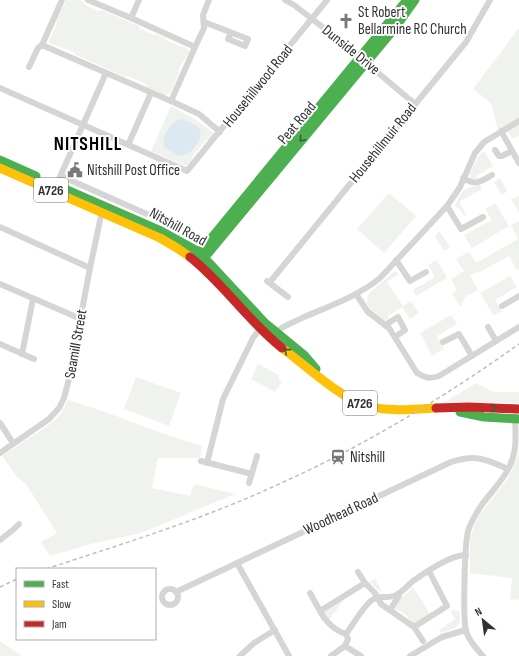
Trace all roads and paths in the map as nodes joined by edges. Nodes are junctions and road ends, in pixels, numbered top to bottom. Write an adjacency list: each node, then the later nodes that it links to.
1 (62, 0): 14 (street)
2 (88, 0): 10 (street)
3 (139, 0): 10 (street)
4 (209, 0): 12 (street)
5 (285, 0): 11 (street, Dunside Drive)
6 (327, 0): 11 (street, Househillwood Road)
7 (407, 0): 16 (main road, Peat Road)
8 (415, 0): 16 (main road, Peat Road)
9 (490, 0): 22 (street, Househillmuir Road)
10 (130, 18): 15 (street)
11 (312, 18): 16 (street, Dunside Drive); 26 (street, Househillwood Road)
12 (204, 22): 13 (street); 15 (street)
13 (231, 33)
14 (42, 45): 17 (street); 18 (street)
15 (195, 47): 21 (street)
16 (363, 60): 22 (street, Dunside Drive); 42 (main road, Peat Road)
17 (29, 67)
18 (106, 73): 20 (street); 24 (street)
19 (0, 88): 24 (street)
20 (151, 93): 21 (street); 27 (street)
21 (171, 101): 26 (street)
22 (415, 104): 49 (street, Househillmuir Road)
23 (519, 121): 25 (street)
24 (83, 125): 27 (street); 34 (street)
25 (501, 131): 29 (street); 35 (street)
26 (220, 132): 27 (street, Househillwood Road)
27 (128, 145)
28 (495, 150): 29 (street)
29 (512, 150): 31 (street)
30 (0, 160): 36 (main road, Nitshill Road / A726)
31 (519, 163)
32 (0, 168): 36 (main road, Nitshill Road / A726)
33 (492, 175): 35 (street)
34 (61, 176): 36 (street); 41 (street)
35 (463, 178): 37 (street)
36 (55, 189): 38 (main road, Nitshill Road / A726)
37 (447, 206): 39 (street); 43 (street)
38 (103, 209): 42 (main road, Nitshill Road / A726); 44 (street, Seamill Street)
39 (483, 217)
40 (0, 227): 44 (street)
41 (181, 227)
42 (199, 258): 53 (main road, Nitshill Road / A726)
43 (396, 260): 45 (street); 47 (street)
44 (90, 268): 52 (street, Seamill Street)
45 (426, 272)
46 (0, 284): 50 (street)
47 (356, 294): 54 (street); 57 (street)
48 (519, 296): 51 (street)
49 (288, 297)
50 (33, 299): 52 (street); 62 (street)
51 (502, 306)
52 (80, 319): 69 (street, Seamill Street)
53 (262, 325): 57 (main road, Nitshill Road / A726); 73 (street)
54 (385, 325): 58 (street); 58 (street)
55 (519, 326): 59 (street)
56 (488, 327): 59 (street)
57 (273, 335): 65 (main road, Nitshill Road / A726)
58 (395, 337): 63 (street)
59 (496, 341): 63 (street)
60 (443, 342): 63 (street)
61 (4, 346): 62 (street)
62 (22, 354): 64 (street)
63 (472, 356)
64 (34, 359)
65 (446, 409): 66 (main road, Nitshill Road / A726, one-way to 66); 67 (main road, Nitshill Road / A726)
66 (517, 409): 67 (street)
67 (517, 419): 72 (street)
68 (0, 423): 69 (street)
69 (13, 443): 70 (street, Seamill Street)
70 (0, 453)
71 (258, 456): 73 (street)
72 (508, 469): 77 (street); 78 (street, Woodhead Road)
73 (252, 474): 74 (street)
74 (249, 483)
75 (19, 524): 76 (street)
76 (0, 540)
77 (466, 555): 79 (street); 90 (street)
78 (237, 563): 82 (street, Woodhead Road); 89 (street)
79 (429, 571): 84 (street); 88 (street)
80 (358, 572): 81 (street)
81 (365, 583): 85 (street); 87 (street)
82 (176, 592)
83 (310, 593): 87 (street)
84 (398, 594): 85 (street); 86 (street)
85 (378, 597): 86 (street); 91 (street)
86 (390, 610): 88 (street)
87 (320, 611): 91 (street)
88 (414, 627): 92 (street)
89 (275, 630): 94 (street); 95 (street)
90 (466, 630): 98 (street); 99 (street)
91 (346, 634): 93 (street)
92 (423, 641)
93 (345, 646): 96 (street); 97 (street)
94 (240, 656)
95 (290, 656)
96 (331, 656)
97 (360, 656)
98 (410, 656)
99 (483, 656)

